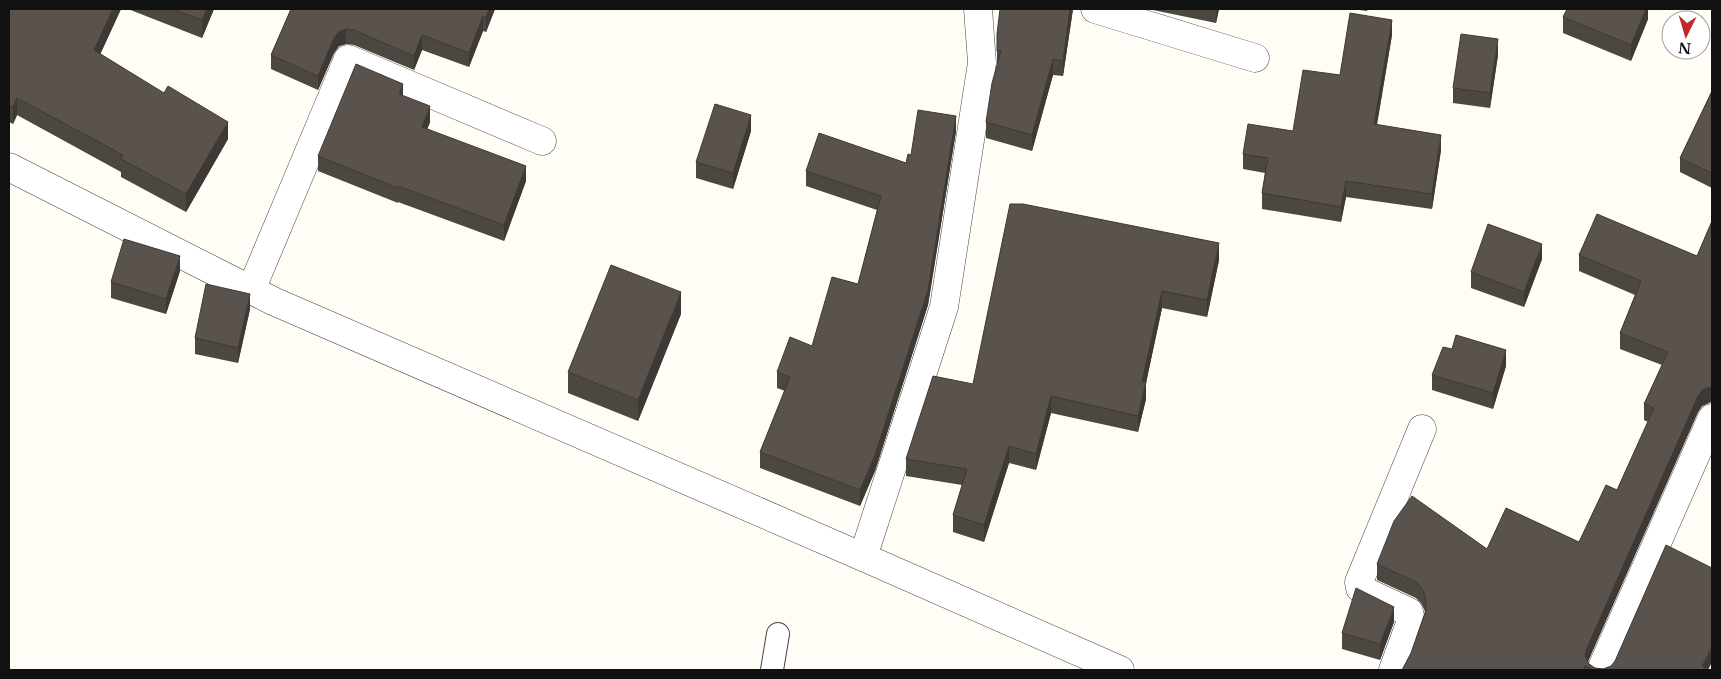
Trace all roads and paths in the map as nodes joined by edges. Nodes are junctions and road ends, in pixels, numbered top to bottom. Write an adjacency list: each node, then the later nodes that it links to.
1 (978, 9): 9 (street)
2 (1095, 9): 3 (street)
3 (1255, 58)
4 (542, 141): 6 (street)
5 (9, 167): 6 (street)
6 (251, 290): 9 (street)
7 (1712, 418): 14 (street)
8 (1422, 429): 13 (street)
9 (863, 557): 12 (street)
10 (778, 634): 11 (lane)
11 (772, 670)
12 (1120, 670)
13 (1393, 670)
14 (1601, 670)

